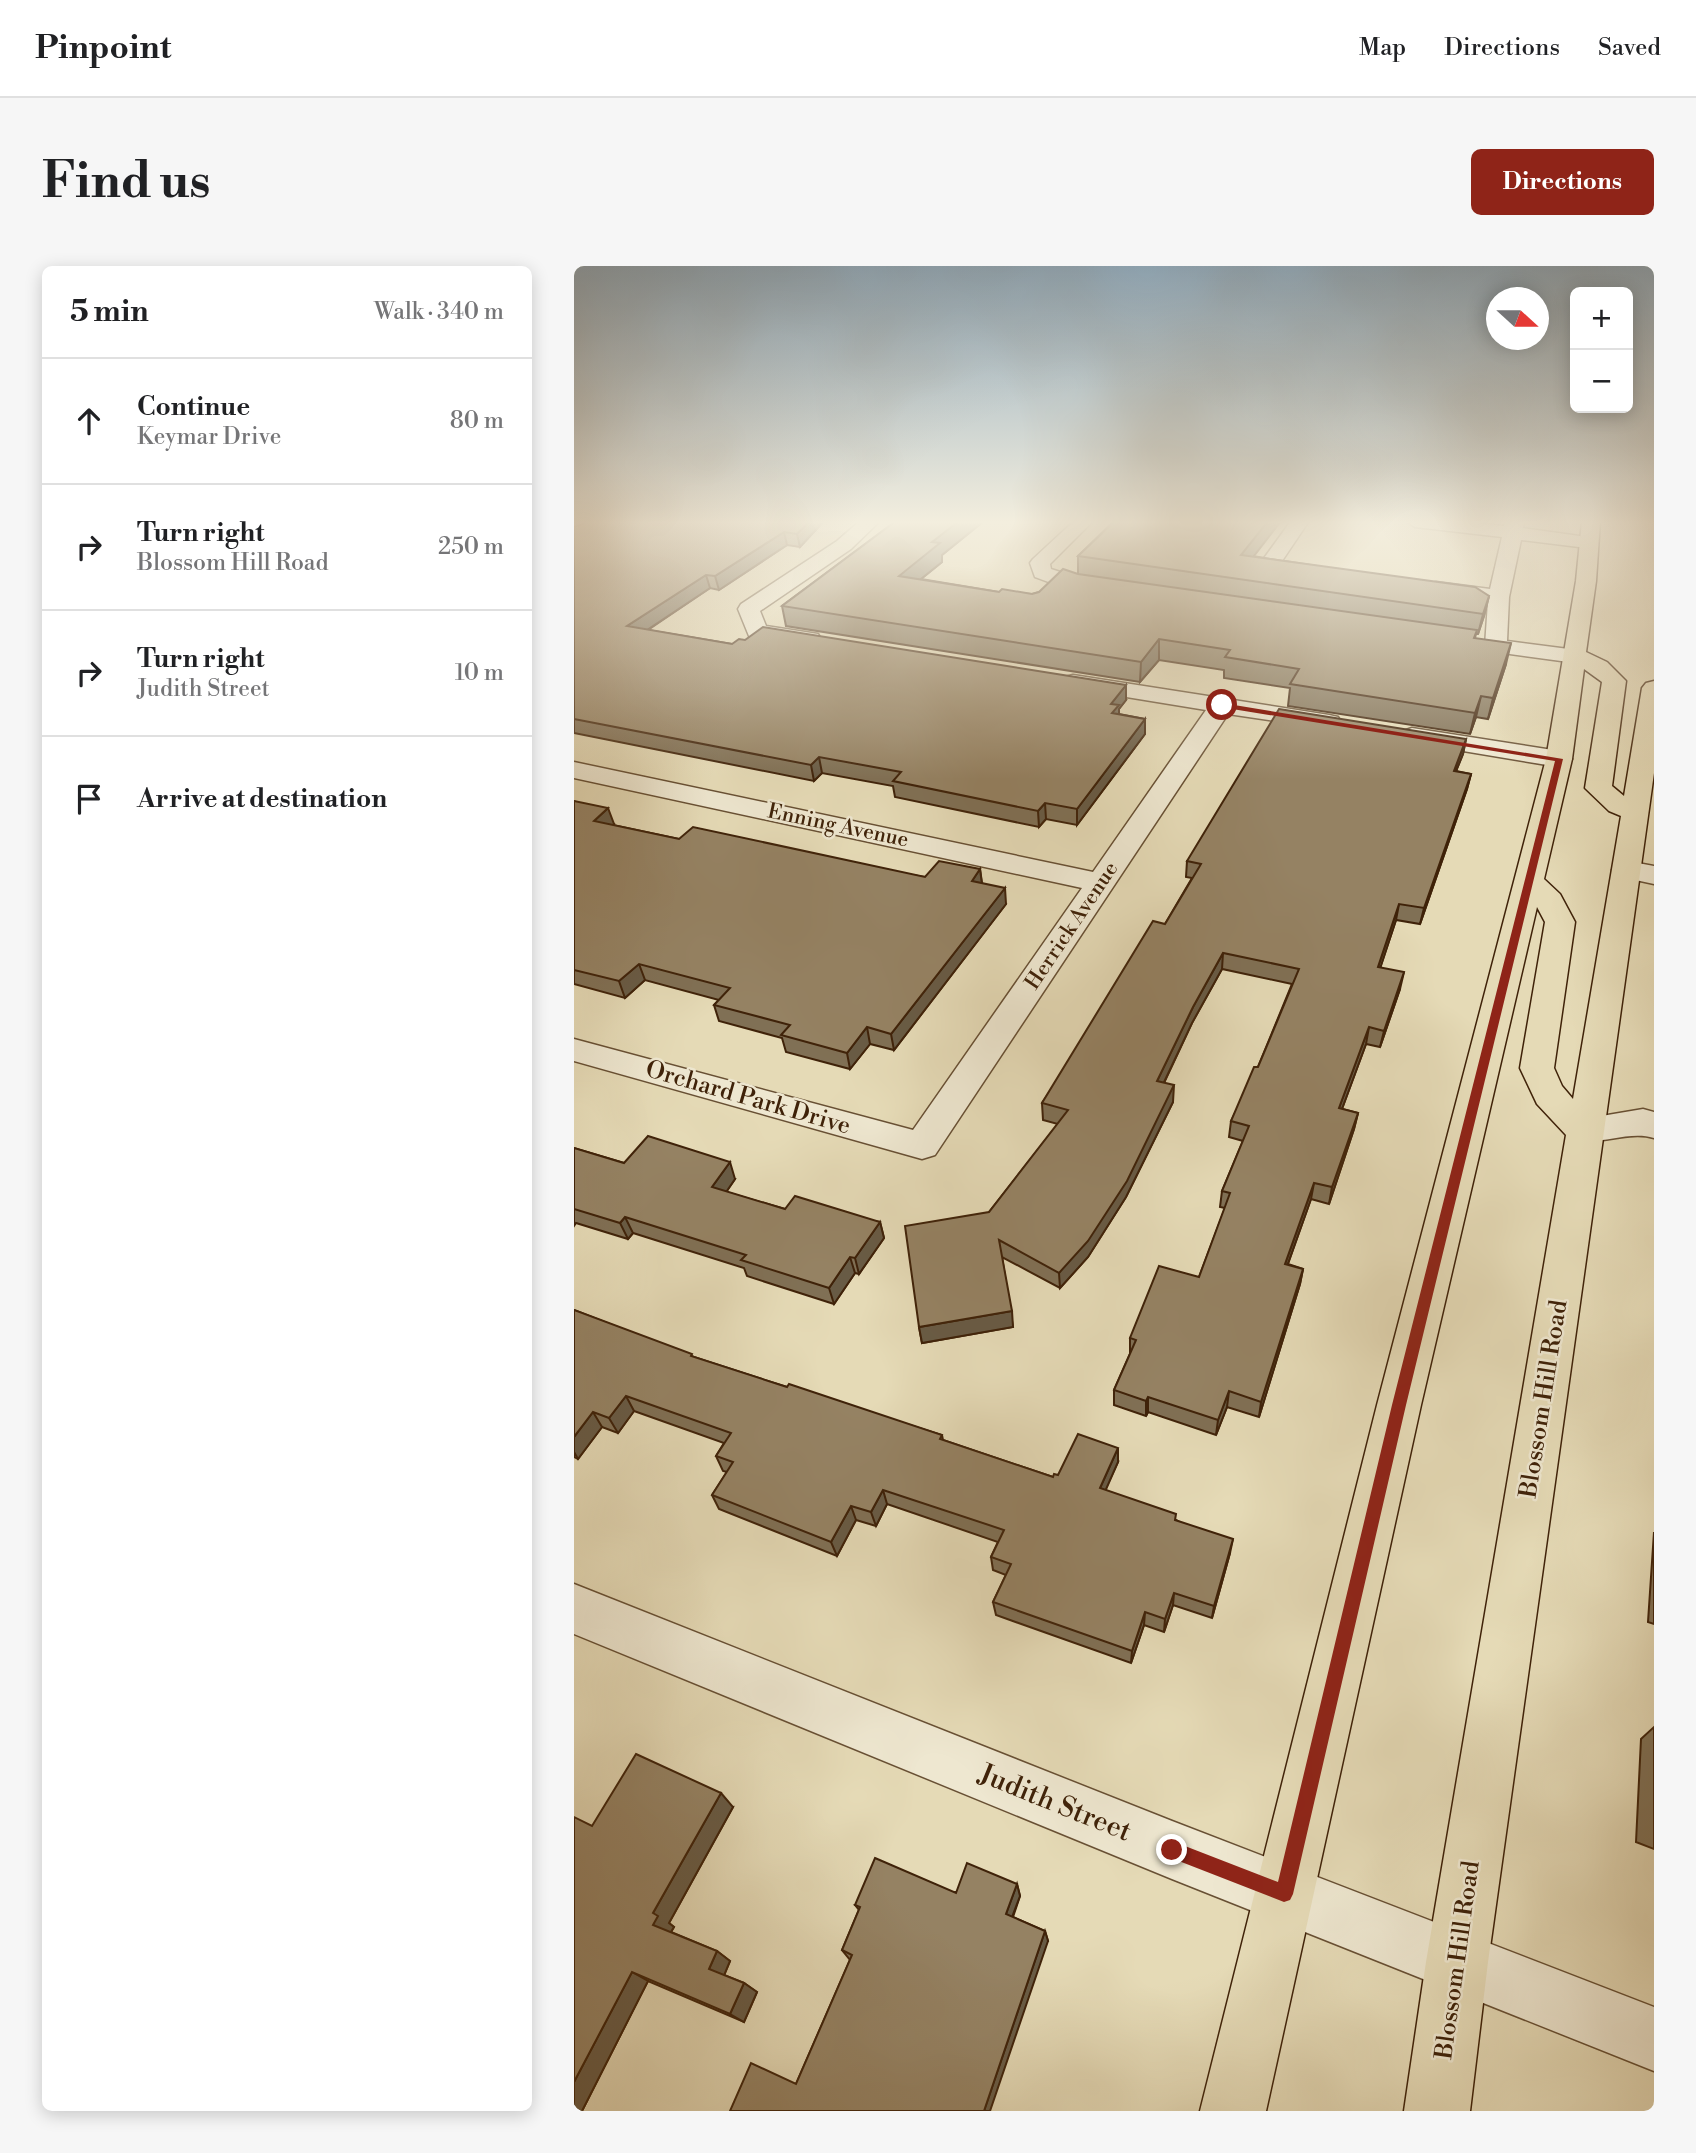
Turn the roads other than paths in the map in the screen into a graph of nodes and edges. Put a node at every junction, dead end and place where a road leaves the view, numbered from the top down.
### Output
1 (753, 607) edge
2 (1496, 607) edge
3 (1583, 607) edge
4 (839, 644) edge
5 (1576, 656) junction
6 (1058, 679) edge
7 (1654, 692) edge
8 (1222, 705) junction
9 (1346, 725) edge
10 (1387, 732) edge
11 (1559, 759) junction
12 (574, 770) edge
13 (1636, 812) junction
14 (1640, 872) edge
15 (1529, 881) junction
16 (1101, 883) junction
17 (574, 1050) edge
18 (1654, 1125) edge
19 (1585, 1130) junction
20 (922, 1146) joint
21 (574, 1609) edge
22 (1284, 1894) junction
23 (1457, 1962) junction
24 (1654, 2039) edge
25 (1233, 2111) edge
26 (1437, 2111) edge

1 - 4 street
2 - 5 street
3 - 5 main road
5 - 11 main road
5 - 13 main road
6 - 8 street
7 - 13 main road, Blossom Hill Road
8 - 9 street
8 - 16 street, Herrick Avenue
10 - 11 street
11 - 15 main road
12 - 16 street, Enning Avenue
13 - 14 main road, Blossom Hill Road
14 - 19 main road, Blossom Hill Road
15 - 19 main road
15 - 22 main road
16 - 20 street, Herrick Avenue
17 - 20 street, Orchard Park Drive
18 - 19 street
19 - 23 main road, Blossom Hill Road
21 - 22 street, Judith Street
22 - 23 street, Judith Street
22 - 25 main road
23 - 24 street, Judith Street
23 - 26 main road, Blossom Hill Road

